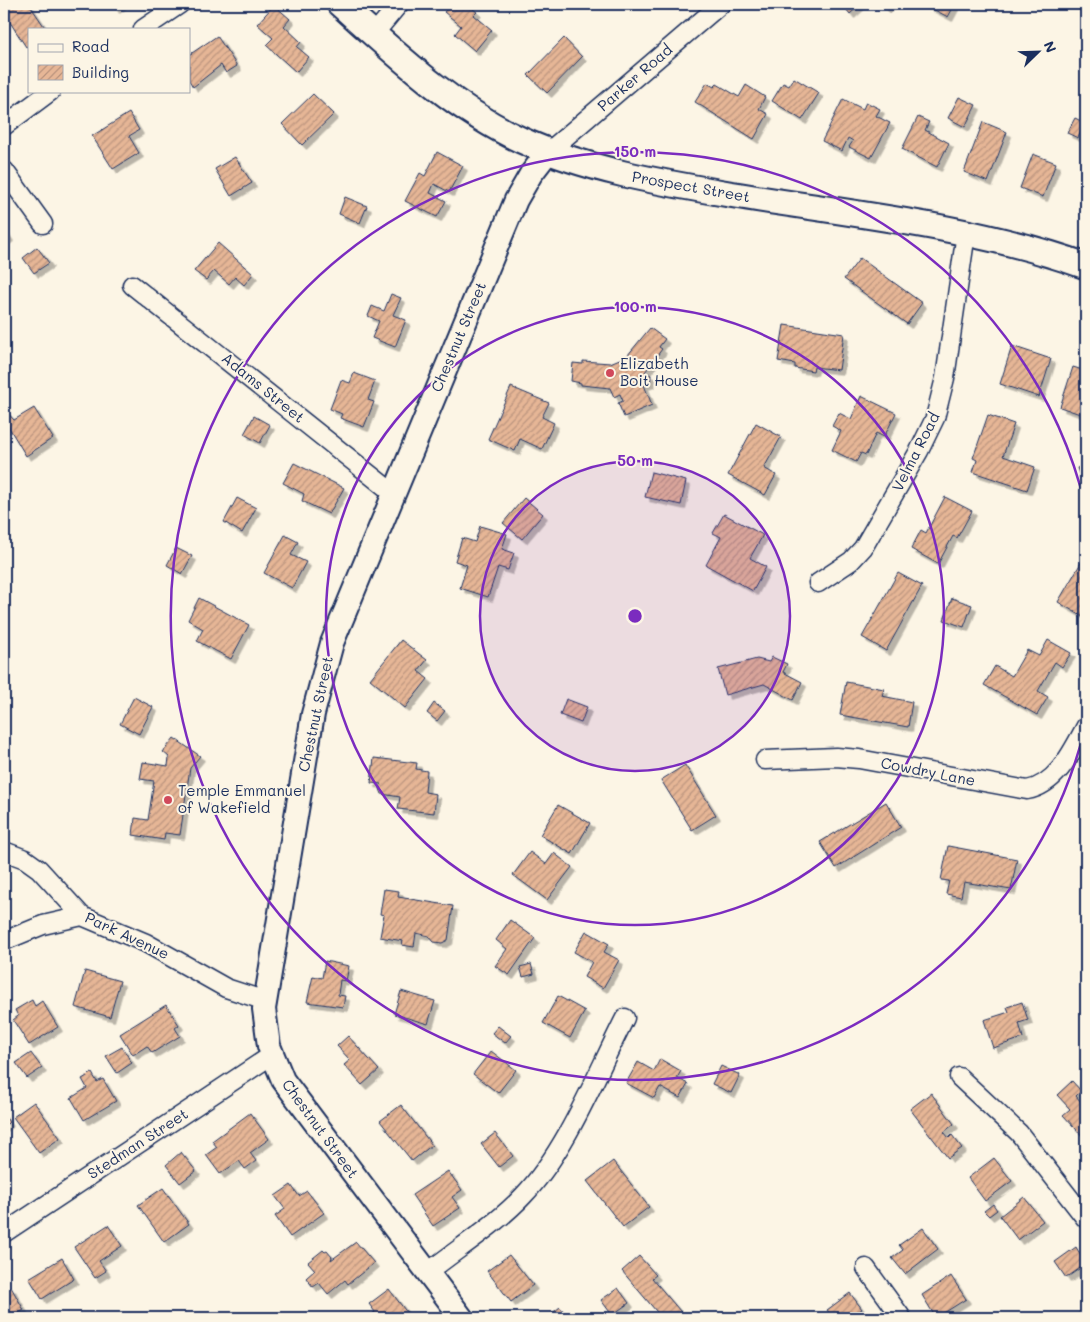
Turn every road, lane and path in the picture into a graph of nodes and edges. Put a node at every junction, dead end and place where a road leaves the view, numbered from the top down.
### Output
1 (180, 4) edge
2 (340, 4) edge
3 (399, 4) edge
4 (721, 4) edge
5 (145, 28) edge
6 (374, 34) junction
7 (50, 92) edge
8 (4, 126) edge
9 (548, 152) junction
10 (4, 170) edge
11 (44, 224) dead end
12 (966, 233) junction
13 (1086, 266) edge
14 (132, 285) dead end
15 (393, 493) junction
16 (818, 583) dead end
17 (1086, 726) edge
18 (1080, 751) edge
19 (765, 760) dead end
20 (4, 851) edge
21 (82, 916) junction
22 (4, 941) edge
23 (266, 1002) junction
24 (625, 1018) dead end
25 (272, 1055) junction
26 (959, 1077) dead end
27 (1086, 1219) edge
28 (4, 1233) edge
29 (866, 1268) dead end
30 (427, 1273) junction
31 (462, 1318) edge
32 (902, 1318) edge

1 - 5 street
2 - 6 main road, Prospect Street
3 - 6 street
4 - 9 street, Parker Road
6 - 9 main road, Prospect Street
7 - 8 street
9 - 12 main road, Prospect Street
9 - 15 street, Chestnut Street
10 - 11 street
12 - 13 main road, Prospect Street
12 - 16 street, Velma Road
14 - 15 street, Adams Street
15 - 23 street, Chestnut Street
17 - 18 street, Cowdry Lane
18 - 19 street, Cowdry Lane
20 - 21 street, Park Avenue
21 - 22 street
21 - 23 street, Park Avenue
23 - 25 street, Chestnut Street
24 - 30 street
25 - 28 street, Stedman Street
25 - 30 street, Chestnut Street
26 - 27 street
29 - 32 street
30 - 31 street, Chestnut Street

